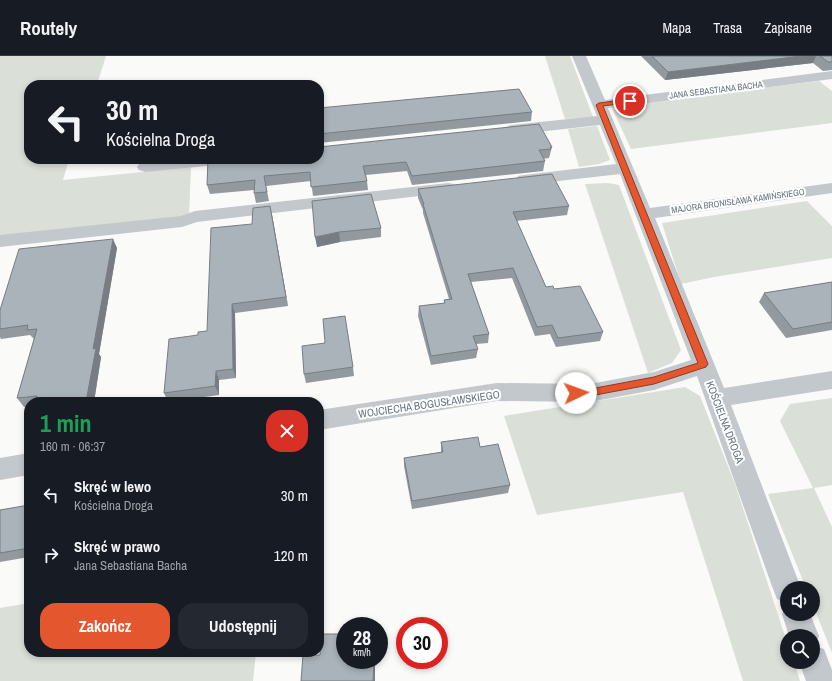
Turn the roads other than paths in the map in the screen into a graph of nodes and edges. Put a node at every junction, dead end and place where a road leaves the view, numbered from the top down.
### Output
1 (579, 56) edge
2 (832, 75) edge
3 (603, 112) junction
4 (498, 131) edge
5 (176, 164) edge
6 (145, 167) dead end
7 (626, 168) junction
8 (508, 181) edge
9 (461, 187) edge
10 (832, 188) edge
11 (644, 214) junction
12 (0, 241) edge
13 (703, 364) junction
14 (832, 380) edge
15 (717, 398) junction
16 (324, 419) edge
17 (24, 465) edge
18 (0, 469) edge
19 (784, 581) edge
20 (816, 669) edge
21 (821, 681) edge

1 - 3 street, KOŚCIELNA DROGA
2 - 3 street, JANA SEBASTIANA BACHA
3 - 4 street, JANA SEBASTIANA BACHA
3 - 7 street, KOŚCIELNA DROGA
5 - 6 street
7 - 8 street
7 - 11 street, KOŚCIELNA DROGA
9 - 12 street
10 - 11 street, MAJORA BRONISŁAWA KAMIŃSKIEGO
11 - 13 street, KOŚCIELNA DROGA
13 - 15 street, KOŚCIELNA DROGA
13 - 16 street, WOJCIECHA BOGUSŁAWSKIEGO
14 - 15 street
15 - 19 street, KOŚCIELNA DROGA
17 - 18 street
20 - 21 street

